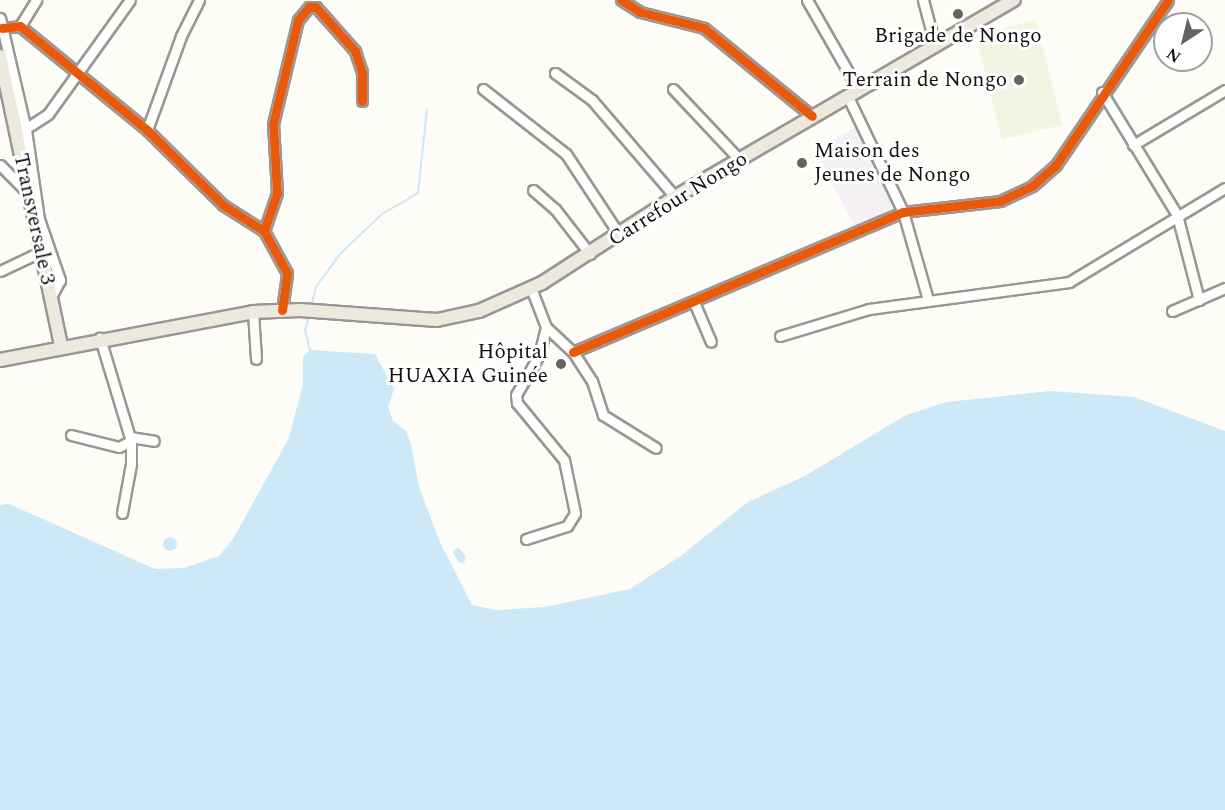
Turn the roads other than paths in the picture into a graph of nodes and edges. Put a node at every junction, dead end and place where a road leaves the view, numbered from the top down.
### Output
1 (36, 0) edge
2 (130, 0) edge
3 (199, 0) edge
4 (621, 0) edge
5 (651, 0) edge
6 (807, 0) edge
7 (923, 0) edge
8 (1014, 0) edge
9 (1168, 0) edge
10 (648, 11) junction
11 (1, 23) edge
12 (20, 26) junction
13 (935, 45) junction
14 (0, 56) edge
15 (80, 73) junction
16 (555, 73) dead end
17 (483, 89) dead end
18 (674, 89) dead end
19 (1225, 90) edge
20 (853, 92) junction
21 (1102, 92) junction
22 (362, 101) dead end
23 (812, 116) junction
24 (147, 130) junction
25 (21, 131) junction
26 (1133, 145) junction
27 (740, 160) junction
28 (0, 165) edge
29 (1225, 188) edge
30 (533, 190) dead end
31 (28, 193) junction
32 (675, 197) junction
33 (903, 212) junction
34 (1177, 215) junction
35 (264, 231) junction
36 (620, 236) junction
37 (40, 252) junction
38 (590, 254) junction
39 (0, 271) edge
40 (531, 288) junction
41 (1225, 288) edge
42 (50, 299) junction
43 (928, 300) junction
44 (1199, 300) junction
45 (694, 302) junction
46 (282, 310) junction
47 (1172, 311) dead end
48 (253, 312) junction
49 (546, 327) junction
50 (780, 336) dead end
51 (99, 338) junction
52 (711, 342) dead end
53 (61, 346) junction
54 (573, 352) junction
55 (256, 359) dead end
56 (0, 360) edge
57 (71, 435) dead end
58 (130, 439) junction
59 (154, 441) dead end
60 (656, 448) dead end
61 (122, 513) dead end
62 (526, 539) dead end

1 - 12 street
2 - 15 street
3 - 24 street
4 - 10 street
5 - 10 street
6 - 20 street
7 - 13 street
8 - 13 main road, Carrefour Nongo
9 - 21 street
10 - 23 street
11 - 12 street
11 - 25 street
12 - 15 street
13 - 20 main road, Carrefour Nongo
14 - 25 main road, Transversale 3
15 - 24 street
15 - 25 street
16 - 32 street
17 - 36 street
18 - 27 street
19 - 26 street
20 - 23 main road, Carrefour Nongo
20 - 33 street
21 - 26 street
21 - 33 street
22 - 35 street
23 - 27 main road, Carrefour Nongo
24 - 35 street
25 - 31 main road, Transversale 3
25 - 42 street
26 - 34 street
27 - 32 main road, Carrefour Nongo
28 - 31 street
29 - 34 street
30 - 38 street
31 - 37 main road, Transversale 3
32 - 36 main road, Carrefour Nongo
33 - 43 street
33 - 45 street
34 - 43 street
34 - 44 street
35 - 46 street
36 - 38 main road, Carrefour Nongo
37 - 39 street
37 - 42 main road, Transversale 3
38 - 40 main road, Carrefour Nongo
40 - 46 main road, Carrefour Nongo
40 - 49 street
41 - 44 street
42 - 53 main road, Transversale 3
43 - 50 street
44 - 47 street
45 - 52 street
45 - 54 street
46 - 48 main road, Carrefour Nongo
48 - 51 main road, Carrefour Nongo
48 - 55 street
49 - 54 street
49 - 62 street
51 - 53 main road, Carrefour Nongo
51 - 58 street
53 - 56 main road, Carrefour Nongo
54 - 60 street
57 - 58 street
58 - 59 street
58 - 61 street

